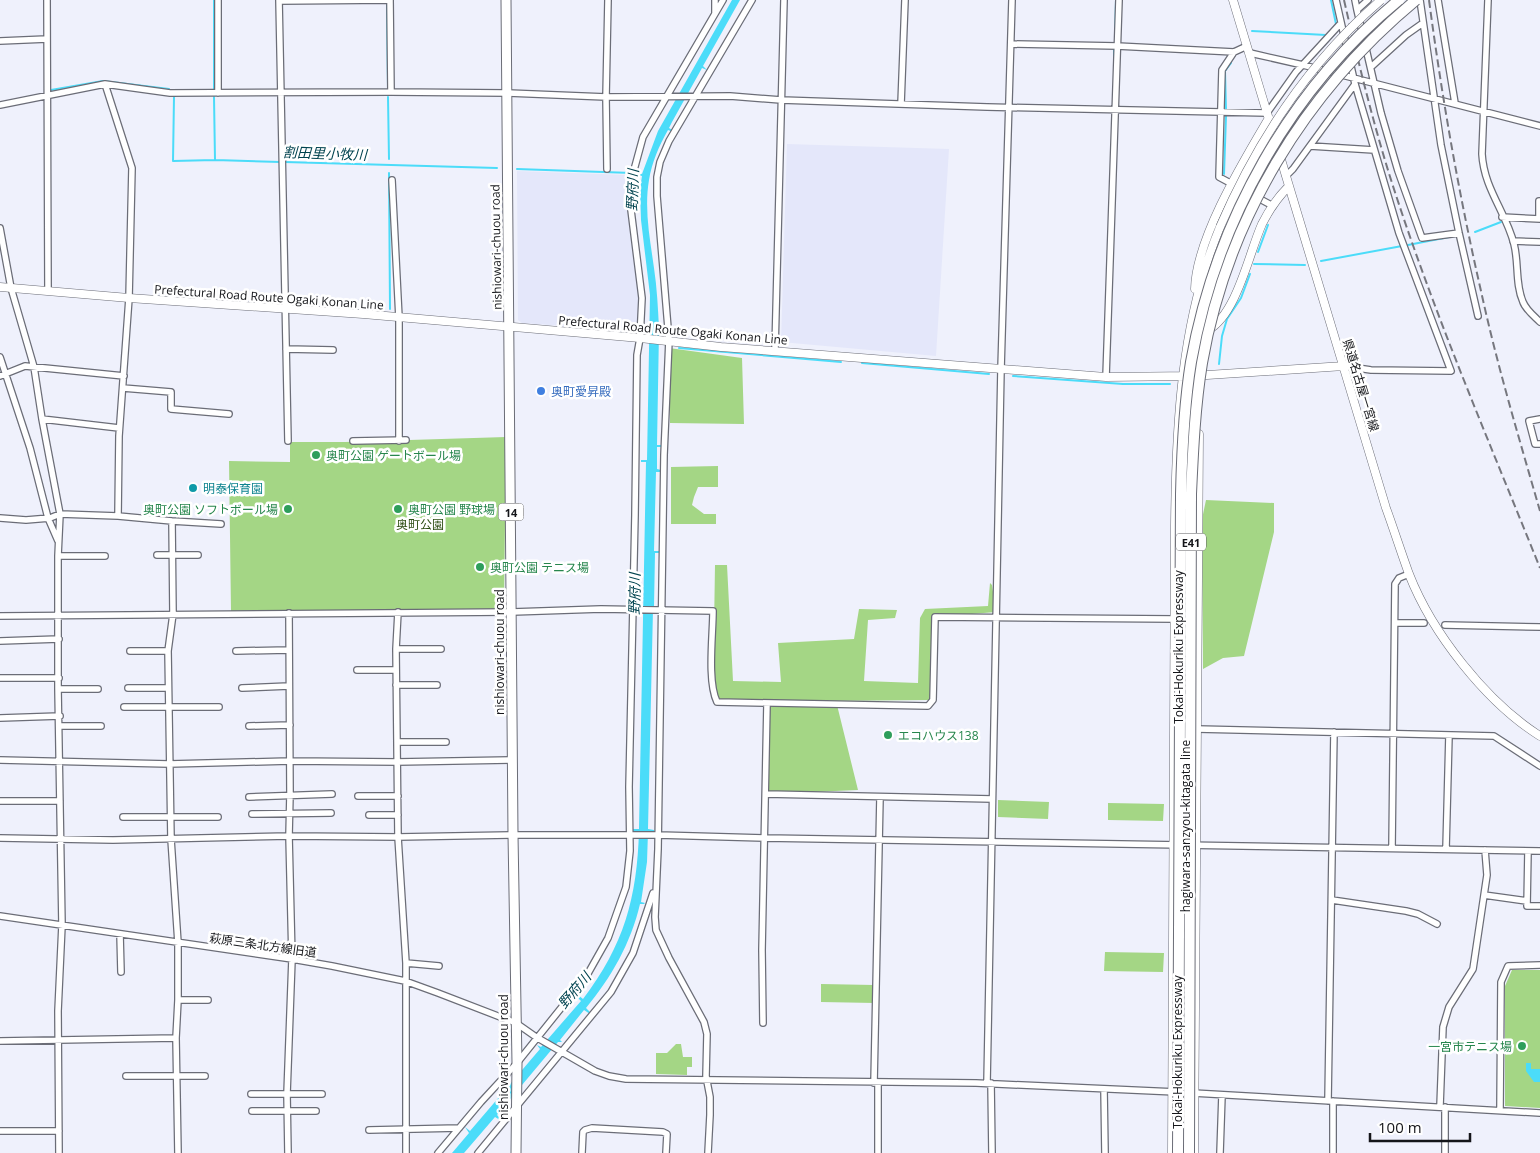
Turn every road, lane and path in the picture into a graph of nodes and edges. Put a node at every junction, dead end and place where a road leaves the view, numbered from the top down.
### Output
1 (47, 0) edge
2 (218, 0) edge
3 (279, 0) edge
4 (390, 0) edge
5 (506, 0) edge
6 (608, 0) edge
7 (715, 0) edge
8 (723, 0) edge
9 (752, 0) edge
10 (784, 0) edge
11 (905, 0) edge
12 (1012, 0) edge
13 (1119, 0) edge
14 (1233, 0) edge
15 (1355, 0) edge
16 (1368, 0) edge
17 (1382, 0) edge
18 (1398, 0) edge
19 (1418, 0) edge
20 (1438, 0) edge
21 (1488, 0) edge
22 (1334, 1) edge
23 (1357, 10) junction
24 (715, 14) junction
25 (1342, 23) junction
26 (1423, 23) junction
27 (47, 39) junction
28 (0, 41) edge
29 (1011, 44) junction
30 (1117, 46) junction
31 (1248, 49) junction
32 (1234, 52) junction
33 (1303, 65) junction
34 (1371, 67) junction
35 (1355, 82) junction
36 (105, 84) junction
37 (1374, 84) junction
38 (391, 92) junction
39 (218, 93) junction
40 (506, 93) junction
41 (282, 94) junction
42 (47, 95) junction
43 (666, 96) junction
44 (697, 96) junction
45 (606, 97) junction
46 (1434, 98) junction
47 (781, 100) junction
48 (1455, 103) junction
49 (901, 104) junction
50 (0, 105) edge
51 (1009, 108) junction
52 (1116, 109) junction
53 (1222, 113) junction
54 (1484, 113) junction
55 (1268, 116) junction
56 (1540, 126) edge
57 (1310, 146) junction
58 (1374, 150) junction
59 (606, 168) dead end
60 (1286, 176) junction
61 (392, 180) dead end
62 (1232, 184) junction
63 (1289, 186) junction
64 (1539, 202) edge
65 (1273, 206) junction
66 (1502, 217) junction
67 (1539, 219) edge
68 (0, 228) edge
69 (1458, 233) junction
70 (1513, 241) junction
71 (1540, 242) edge
72 (0, 287) edge
73 (11, 288) junction
74 (48, 291) junction
75 (129, 298) junction
76 (1195, 304) junction
77 (285, 308) junction
78 (1478, 316) dead end
79 (400, 318) junction
80 (1540, 322) edge
81 (510, 327) junction
82 (1189, 337) junction
83 (640, 338) junction
84 (669, 340) junction
85 (286, 349) junction
86 (333, 350) dead end
87 (775, 350) junction
88 (0, 357) edge
89 (1344, 366) junction
90 (34, 368) junction
91 (1000, 369) junction
92 (3, 374) edge
93 (124, 376) junction
94 (1188, 376) junction
95 (1106, 377) junction
96 (123, 388) junction
97 (229, 414) dead end
98 (42, 419) junction
99 (1540, 419) edge
100 (120, 428) junction
101 (406, 440) dead end
102 (288, 441) dead end
103 (353, 441) dead end
104 (399, 441) junction
105 (1540, 444) edge
106 (60, 514) junction
107 (118, 516) junction
108 (0, 518) edge
109 (48, 518) junction
110 (172, 522) junction
111 (221, 524) dead end
112 (59, 542) junction
113 (157, 555) dead end
114 (173, 555) junction
115 (198, 555) dead end
116 (58, 556) junction
117 (105, 556) dead end
118 (1409, 574) junction
119 (633, 609) junction
120 (662, 609) junction
121 (398, 612) junction
122 (512, 612) junction
123 (288, 613) junction
124 (173, 614) junction
125 (60, 615) junction
126 (0, 616) edge
127 (996, 618) junction
128 (1174, 619) junction
129 (1395, 623) junction
130 (1424, 623) dead end
131 (1445, 625) dead end
132 (1540, 627) edge
133 (59, 639) junction
134 (0, 641) edge
135 (396, 649) junction
136 (441, 649) dead end
137 (289, 650) junction
138 (130, 651) dead end
139 (168, 651) junction
140 (236, 651) dead end
141 (357, 670) dead end
142 (396, 670) junction
143 (0, 678) edge
144 (59, 678) junction
145 (396, 685) junction
146 (437, 685) dead end
147 (289, 686) junction
148 (58, 688) junction
149 (128, 688) dead end
150 (168, 688) junction
151 (242, 688) dead end
152 (98, 689) dead end
153 (767, 704) junction
154 (124, 707) dead end
155 (168, 707) junction
156 (219, 707) dead end
157 (60, 716) junction
158 (0, 718) edge
159 (290, 725) junction
160 (59, 726) junction
161 (101, 726) dead end
162 (249, 726) dead end
163 (1196, 729) junction
164 (1334, 732) junction
165 (1393, 734) junction
166 (1450, 735) junction
167 (1540, 736) edge
168 (397, 742) junction
169 (446, 742) dead end
170 (0, 760) edge
171 (513, 760) junction
172 (290, 761) junction
173 (60, 762) junction
174 (397, 762) junction
175 (169, 764) junction
176 (1540, 766) edge
177 (290, 794) junction
178 (332, 794) dead end
179 (766, 794) junction
180 (249, 796) dead end
181 (358, 796) dead end
182 (398, 796) junction
183 (880, 797) junction
184 (992, 799) junction
185 (0, 801) edge
186 (60, 801) junction
187 (290, 813) junction
188 (331, 813) dead end
189 (252, 814) dead end
190 (369, 815) dead end
191 (398, 815) junction
192 (123, 817) dead end
193 (170, 817) junction
194 (218, 817) dead end
195 (513, 835) junction
196 (630, 835) junction
197 (658, 835) junction
198 (289, 836) junction
199 (398, 837) junction
200 (0, 838) edge
201 (60, 838) junction
202 (765, 838) junction
203 (170, 840) junction
204 (878, 840) junction
205 (991, 842) junction
206 (1174, 845) junction
207 (1196, 846) junction
208 (1333, 848) junction
209 (1392, 848) junction
210 (1446, 849) junction
211 (1485, 850) junction
212 (1528, 850) junction
213 (1540, 851) edge
214 (656, 882) junction
215 (1484, 896) junction
216 (1332, 900) junction
217 (1527, 902) junction
218 (1540, 906) edge
219 (0, 916) edge
220 (1436, 924) dead end
221 (62, 925) junction
222 (120, 934) junction
223 (178, 942) junction
224 (292, 959) junction
225 (406, 963) junction
226 (1540, 965) edge
227 (439, 966) dead end
228 (121, 972) dead end
229 (405, 981) junction
230 (178, 1000) junction
231 (208, 1000) dead end
232 (516, 1023) junction
233 (763, 1023) dead end
234 (176, 1038) junction
235 (537, 1038) junction
236 (59, 1040) junction
237 (0, 1041) edge
238 (562, 1052) junction
239 (517, 1063) junction
240 (126, 1076) dead end
241 (205, 1076) dead end
242 (177, 1077) junction
243 (707, 1080) junction
244 (876, 1083) junction
245 (989, 1083) junction
246 (1104, 1089) junction
247 (1173, 1092) junction
248 (1195, 1093) junction
249 (251, 1094) dead end
250 (287, 1094) junction
251 (322, 1094) dead end
252 (1222, 1095) junction
253 (1330, 1101) junction
254 (517, 1106) junction
255 (1442, 1106) junction
256 (1500, 1110) junction
257 (252, 1111) dead end
258 (287, 1111) junction
259 (316, 1111) dead end
260 (1540, 1113) edge
261 (459, 1128) junction
262 (406, 1129) junction
263 (369, 1130) dead end
264 (0, 1131) edge
265 (59, 1131) junction
266 (60, 1153) edge
267 (178, 1153) edge
268 (288, 1153) edge
269 (406, 1153) edge
270 (438, 1153) edge
271 (478, 1153) edge
272 (516, 1153) edge
273 (582, 1153) edge
274 (666, 1153) edge
275 (708, 1153) edge
276 (878, 1153) edge
277 (992, 1153) edge
278 (1106, 1153) edge
279 (1172, 1153) edge
280 (1178, 1153) edge
281 (1189, 1153) edge
282 (1194, 1153) edge
283 (1220, 1153) edge
284 (1333, 1153) edge
285 (1445, 1153) edge

1 - 27 street
2 - 39 street
3 - 4 street
3 - 41 street
4 - 38 street
5 - 40 main road, nishiowari-chuou road / 14
6 - 45 street
7 - 24 street
8 - 24 street
9 - 44 street
10 - 47 street
11 - 49 street
12 - 29 street
13 - 30 street
14 - 31 main road, 県道名古屋一宮線
15 - 23 street
16 - 23 street
17 - 76 main road, hagiwara-sanzyou-kitagata line, bridge
18 - 280 highway, Tokai-Hokuriku Expressway / E41, bridge
19 - 26 street
19 - 281 highway, Tokai-Hokuriku Expressway / E41, bridge
20 - 48 street
21 - 54 street
22 - 25 street
23 - 34 street
24 - 43 street
25 - 33 street
25 - 35 street
26 - 34 street
26 - 46 street
27 - 28 street
27 - 42 street
29 - 30 street
29 - 51 street
30 - 32 street
30 - 52 street
31 - 32 street
31 - 33 street
31 - 55 main road, 県道名古屋一宮線
32 - 53 street
33 - 35 street
33 - 55 street
34 - 37 street
35 - 37 street
35 - 57 street
35 - 58 street
36 - 39 street
36 - 42 street
36 - 75 street
37 - 46 street
37 - 69 street
38 - 40 street
38 - 41 street
39 - 41 street
40 - 45 street
40 - 81 main road, nishiowari-chuou road / 14
41 - 77 street
42 - 50 street
42 - 74 street
43 - 44 street
43 - 45 street
43 - 83 street
44 - 47 street
44 - 84 street
45 - 59 street
46 - 48 street
46 - 69 street
47 - 49 street
47 - 87 street
48 - 54 street
49 - 51 street
51 - 52 street
51 - 91 street
52 - 53 street
52 - 95 street
53 - 55 street
53 - 62 street
54 - 56 street
54 - 66 street
55 - 60 main road, 県道名古屋一宮線
55 - 62 main road
57 - 58 street
57 - 60 street
58 - 89 street
60 - 63 main road, 県道名古屋一宮線
61 - 79 street
62 - 65 street
62 - 76 main road
63 - 65 main road
63 - 89 main road, 県道名古屋一宮線
64 - 67 street
65 - 82 main road
66 - 67 street
66 - 70 street
68 - 73 street
69 - 78 street
70 - 71 street
70 - 80 street
72 - 73 main road, Prefectural Road Route Ogaki Konan Line
73 - 74 main road, Prefectural Road Route Ogaki Konan Line
73 - 90 street
74 - 75 main road, Prefectural Road Route Ogaki Konan Line
75 - 77 main road, Prefectural Road Route Ogaki Konan Line
75 - 93 street
76 - 82 main road, hagiwara-sanzyou-kitagata line
77 - 79 main road, Prefectural Road Route Ogaki Konan Line
77 - 85 street
79 - 81 main road, Prefectural Road Route Ogaki Konan Line
79 - 104 street
81 - 83 main road, Prefectural Road Route Ogaki Konan Line
81 - 122 main road, nishiowari-chuou road / 14
82 - 94 main road, hagiwara-sanzyou-kitagata line
83 - 84 main road, Prefectural Road Route Ogaki Konan Line
83 - 119 street
84 - 87 main road, Prefectural Road Route Ogaki Konan Line
84 - 120 street
85 - 86 street
85 - 102 street
87 - 91 main road, Prefectural Road Route Ogaki Konan Line
88 - 92 street
89 - 94 main road, Prefectural Road Route Ogaki Konan Line
89 - 118 main road, 県道名古屋一宮線
90 - 92 street
90 - 93 street
90 - 98 street
91 - 95 main road, Prefectural Road Route Ogaki Konan Line
91 - 127 street
92 - 109 street
93 - 96 street
94 - 95 main road, Prefectural Road Route Ogaki Konan Line
94 - 128 main road, hagiwara-sanzyou-kitagata line
94 - 163 main road, hagiwara-sanzyou-kitagata line
96 - 97 street
96 - 100 street
98 - 100 street
98 - 106 street
99 - 105 street
100 - 107 street
101 - 104 street
103 - 104 street
106 - 107 street
106 - 109 street
106 - 112 street
107 - 110 street
108 - 109 street
109 - 112 street
110 - 111 street
110 - 114 street
112 - 116 street
113 - 114 street
114 - 115 street
114 - 124 street
116 - 117 street
116 - 125 street
118 - 129 street
118 - 167 main road, 県道名古屋一宮線
119 - 120 street
119 - 122 street
119 - 196 street
120 - 153 street
120 - 197 street
121 - 122 street
121 - 123 street
121 - 135 street
122 - 171 main road, nishiowari-chuou road / 14
123 - 124 street
123 - 137 street
124 - 125 street
124 - 139 street
125 - 126 street
125 - 133 street
127 - 128 street
127 - 153 street
127 - 184 street
128 - 206 main road, hagiwara-sanzyou-kitagata line
129 - 130 street
129 - 165 street
131 - 132 street
133 - 134 street
133 - 144 street
135 - 136 street
135 - 142 street
137 - 140 street
137 - 147 street
138 - 139 street
139 - 150 street
141 - 142 street
142 - 145 street
143 - 144 street
144 - 148 street
145 - 146 street
145 - 168 street
147 - 151 street
147 - 159 street
148 - 152 street
148 - 157 street
149 - 150 street
150 - 155 street
153 - 179 street
154 - 155 street
155 - 156 street
155 - 175 street
157 - 158 street
157 - 160 street
159 - 162 street
159 - 172 street
160 - 161 street
160 - 173 street
163 - 164 street
163 - 207 main road, hagiwara-sanzyou-kitagata line
164 - 165 street
164 - 208 street
165 - 166 street
165 - 209 street
166 - 176 street
166 - 210 street
168 - 169 street
168 - 174 street
170 - 173 street
171 - 174 street
171 - 195 main road, nishiowari-chuou road / 14
172 - 174 street
172 - 175 street
172 - 177 street
173 - 175 street
173 - 186 street
174 - 182 street
175 - 193 street
177 - 178 street
177 - 180 street
177 - 187 street
179 - 183 street
179 - 202 street
181 - 182 street
182 - 191 street
183 - 184 street
183 - 204 street
184 - 205 street
185 - 186 street
186 - 201 street
187 - 188 street
187 - 189 street
187 - 198 street
190 - 191 street
191 - 199 street
192 - 193 street
193 - 194 street
193 - 203 street
195 - 196 street
195 - 199 street
195 - 232 main road, nishiowari-chuou road / 14
196 - 197 street
196 - 235 street
197 - 202 street
197 - 214 street
198 - 199 street
198 - 203 street
198 - 224 street
199 - 225 street
200 - 201 street
201 - 203 street
201 - 221 street
202 - 204 street
202 - 233 street
203 - 223 street
204 - 205 street
204 - 244 street
205 - 206 street
205 - 245 street
206 - 207 street
206 - 247 main road, hagiwara-sanzyou-kitagata line
207 - 208 street
207 - 248 main road, hagiwara-sanzyou-kitagata line
208 - 209 street
208 - 216 street
209 - 210 street
210 - 211 street
211 - 212 street
211 - 215 street
212 - 213 street
212 - 217 street
214 - 238 street
214 - 243 street
215 - 217 street
215 - 255 street
216 - 220 street
216 - 253 street
217 - 218 street
219 - 221 street, 萩原三条北方線旧道
221 - 222 street, 萩原三条北方線旧道
221 - 236 street
222 - 223 street, 萩原三条北方線旧道
222 - 228 street
223 - 224 street, 萩原三条北方線旧道
223 - 230 street
224 - 229 street, 萩原三条北方線旧道
224 - 250 street
225 - 227 street
225 - 229 street
226 - 256 street
229 - 232 street, 萩原三条北方線旧道
229 - 262 street
230 - 231 street
230 - 234 street
232 - 235 street, 萩原三条北方線旧道
232 - 239 main road, nishiowari-chuou road / 14
234 - 236 street
234 - 242 street
235 - 238 street, 萩原三条北方線旧道
235 - 239 street
236 - 237 street
236 - 265 street
238 - 243 street, 萩原三条北方線旧道
238 - 254 street
239 - 254 main road, nishiowari-chuou road / 14
239 - 261 street
240 - 242 street
241 - 242 street
242 - 267 street
243 - 244 street, 萩原三条北方線旧道
243 - 275 street
244 - 245 street, 萩原三条北方線旧道
244 - 276 street
245 - 246 street, 萩原三条北方線旧道
245 - 277 street
246 - 247 street, 萩原三条北方線旧道
246 - 278 street
247 - 248 street, 萩原三条北方線旧道
247 - 279 main road, hagiwara-sanzyou-kitagata line
248 - 252 street, 萩原三条北方線旧道
248 - 282 main road, hagiwara-sanzyou-kitagata line
249 - 250 street
250 - 251 street
250 - 258 street
252 - 253 street, 萩原三条北方線旧道
252 - 283 street
253 - 255 street, 萩原三条北方線旧道
253 - 284 street
254 - 271 street
254 - 272 main road, nishiowari-chuou road / 14
255 - 256 street, 萩原三条北方線旧道
255 - 285 street
256 - 260 street, 萩原三条北方線旧道
257 - 258 street
258 - 259 street
258 - 268 street
261 - 262 street
261 - 270 street
262 - 263 street
262 - 269 street
264 - 265 street
265 - 266 street
273 - 274 street

